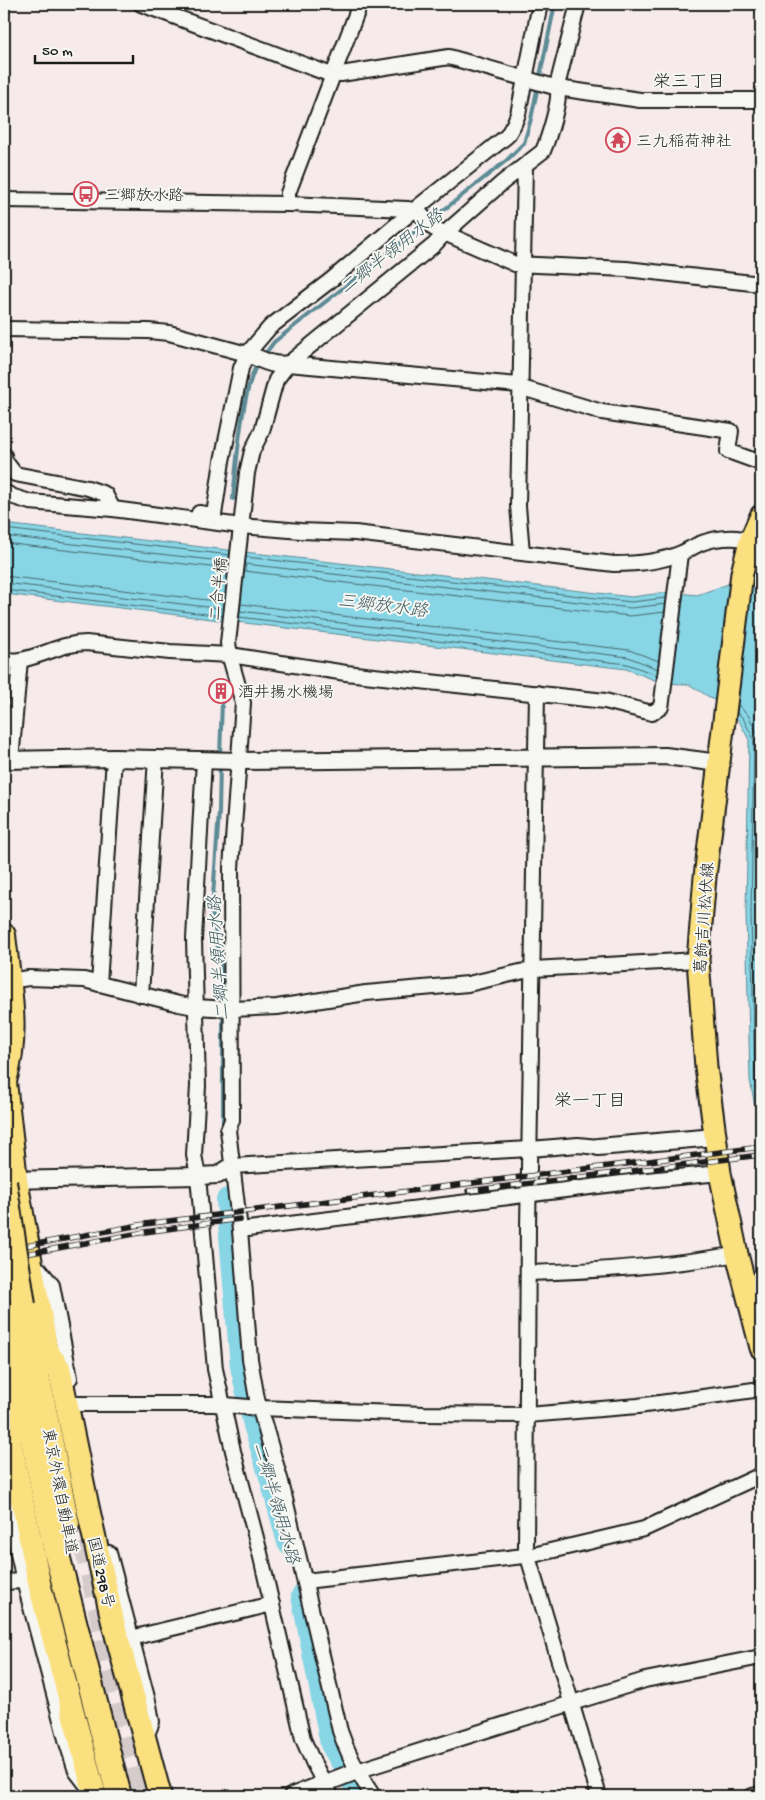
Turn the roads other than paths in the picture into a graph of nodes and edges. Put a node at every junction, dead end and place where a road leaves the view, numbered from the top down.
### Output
1 (141, 4) edge
2 (360, 4) edge
3 (540, 4) edge
4 (578, 4) edge
5 (334, 74) junction
6 (526, 80) junction
7 (558, 88) junction
8 (761, 100) edge
9 (525, 166) junction
10 (4, 200) edge
11 (288, 204) junction
12 (417, 211) junction
13 (439, 231) junction
14 (523, 265) junction
15 (761, 284) edge
16 (4, 329) edge
17 (247, 354) junction
18 (288, 364) junction
19 (519, 386) junction
20 (4, 455) edge
21 (761, 463) edge
22 (4, 492) edge
23 (114, 509) junction
24 (141, 513) junction
25 (761, 516) edge
26 (240, 532) junction
27 (750, 541) junction
28 (522, 552) junction
29 (680, 554) junction
30 (229, 649) junction
31 (4, 660) edge
32 (20, 660) junction
33 (537, 693) junction
34 (536, 757) junction
35 (114, 758) junction
36 (156, 758) junction
37 (8, 760) edge
38 (206, 760) junction
39 (237, 761) junction
40 (719, 764) junction
41 (4, 935) edge
42 (698, 960) junction
43 (533, 969) junction
44 (8, 981) junction
45 (99, 984) junction
46 (141, 995) junction
47 (195, 1007) junction
48 (231, 1009) junction
49 (4, 1077) edge
50 (715, 1137) junction
51 (598, 1146) joint
52 (530, 1150) junction
53 (232, 1166) junction
54 (720, 1173) junction
55 (198, 1176) junction
56 (8, 1181) edge
57 (529, 1195) junction
58 (240, 1230) junction
59 (737, 1254) junction
60 (30, 1266) junction
61 (528, 1273) junction
62 (4, 1299) edge
63 (761, 1348) edge
64 (46, 1350) junction
65 (4, 1356) edge
66 (761, 1390) edge
67 (4, 1396) edge
68 (76, 1404) junction
69 (228, 1406) junction
70 (259, 1408) junction
71 (527, 1415) junction
72 (761, 1475) edge
73 (4, 1489) edge
74 (76, 1507) tunnel mouth
75 (38, 1515) dead end
76 (527, 1557) junction
77 (24, 1581) junction
78 (305, 1581) junction
79 (4, 1582) edge
80 (272, 1604) junction
81 (131, 1638) junction
82 (761, 1657) edge
83 (572, 1704) junction
84 (144, 1739) junction
85 (357, 1771) junction
86 (328, 1790) edge
87 (761, 1794) edge
88 (95, 1796) edge
89 (119, 1796) edge
90 (133, 1796) edge
91 (160, 1796) edge
92 (292, 1796) edge
93 (373, 1796) edge
94 (599, 1796) edge
95 (752, 1796) edge

1 - 5 street
2 - 5 street
3 - 6 street
4 - 7 street, 二合半橋
5 - 6 street
5 - 11 street
6 - 7 street
6 - 12 street
7 - 8 street
7 - 9 street, 二合半橋
9 - 13 street, 二合半橋
9 - 14 street
10 - 11 street
11 - 12 street
12 - 13 street
12 - 17 street
13 - 14 street
13 - 18 street, 二合半橋
14 - 15 street
14 - 19 street
16 - 17 street
17 - 18 street
17 - 24 street
18 - 19 street
18 - 26 street, 二合半橋
19 - 21 street
19 - 28 street
20 - 23 street
22 - 23 street
23 - 24 street
24 - 26 street
25 - 27 main road, 葛飾吉川松伏線
26 - 28 street
26 - 30 street, 二合半橋
27 - 29 street
27 - 40 main road, 葛飾吉川松伏線
28 - 29 street
29 - 33 street
30 - 32 street
30 - 33 street
30 - 39 street
31 - 32 street
32 - 37 street
33 - 34 street
34 - 39 street
34 - 40 street
34 - 43 street
35 - 36 street
35 - 37 street
35 - 45 street
36 - 38 street
36 - 46 street
38 - 39 street
38 - 47 street
39 - 48 street
40 - 42 main road, 葛飾吉川松伏線
41 - 44 highway, 国道298号
42 - 43 street
42 - 50 main road, 葛飾吉川松伏線
43 - 48 street
43 - 52 street
44 - 45 street
44 - 49 highway, 国道298号
45 - 46 street
46 - 47 street
47 - 48 street
47 - 55 street
48 - 53 street
49 - 56 highway, 国道298号
50 - 51 street
50 - 54 main road, 葛飾吉川松伏線
51 - 52 street
52 - 53 street
52 - 57 street
53 - 55 street
53 - 58 street
54 - 57 street
54 - 59 main road, 葛飾吉川松伏線
55 - 56 street
55 - 69 street
56 - 60 highway, 国道298号
56 - 90 highway, 東京外環自動車道, bridge
57 - 58 street
57 - 61 street
58 - 70 street
59 - 61 street
59 - 63 main road, 葛飾吉川松伏線
60 - 64 highway, 国道298号
60 - 68 street
61 - 71 street
62 - 89 highway, 東京外環自動車道
64 - 74 highway, 国道298号
64 - 84 highway, 国道298号
65 - 75 highway
66 - 71 street
67 - 88 highway
68 - 69 street
68 - 81 street
69 - 70 street
69 - 80 street
70 - 71 street
70 - 78 street
71 - 76 street
72 - 76 street
73 - 77 street
76 - 78 street
76 - 83 street
77 - 79 street
77 - 88 street
78 - 85 street
80 - 81 street
80 - 86 street
81 - 84 street
82 - 83 street
83 - 85 street
83 - 94 street
84 - 91 highway, 国道298号
85 - 86 street
85 - 93 street
86 - 92 street
87 - 95 street

